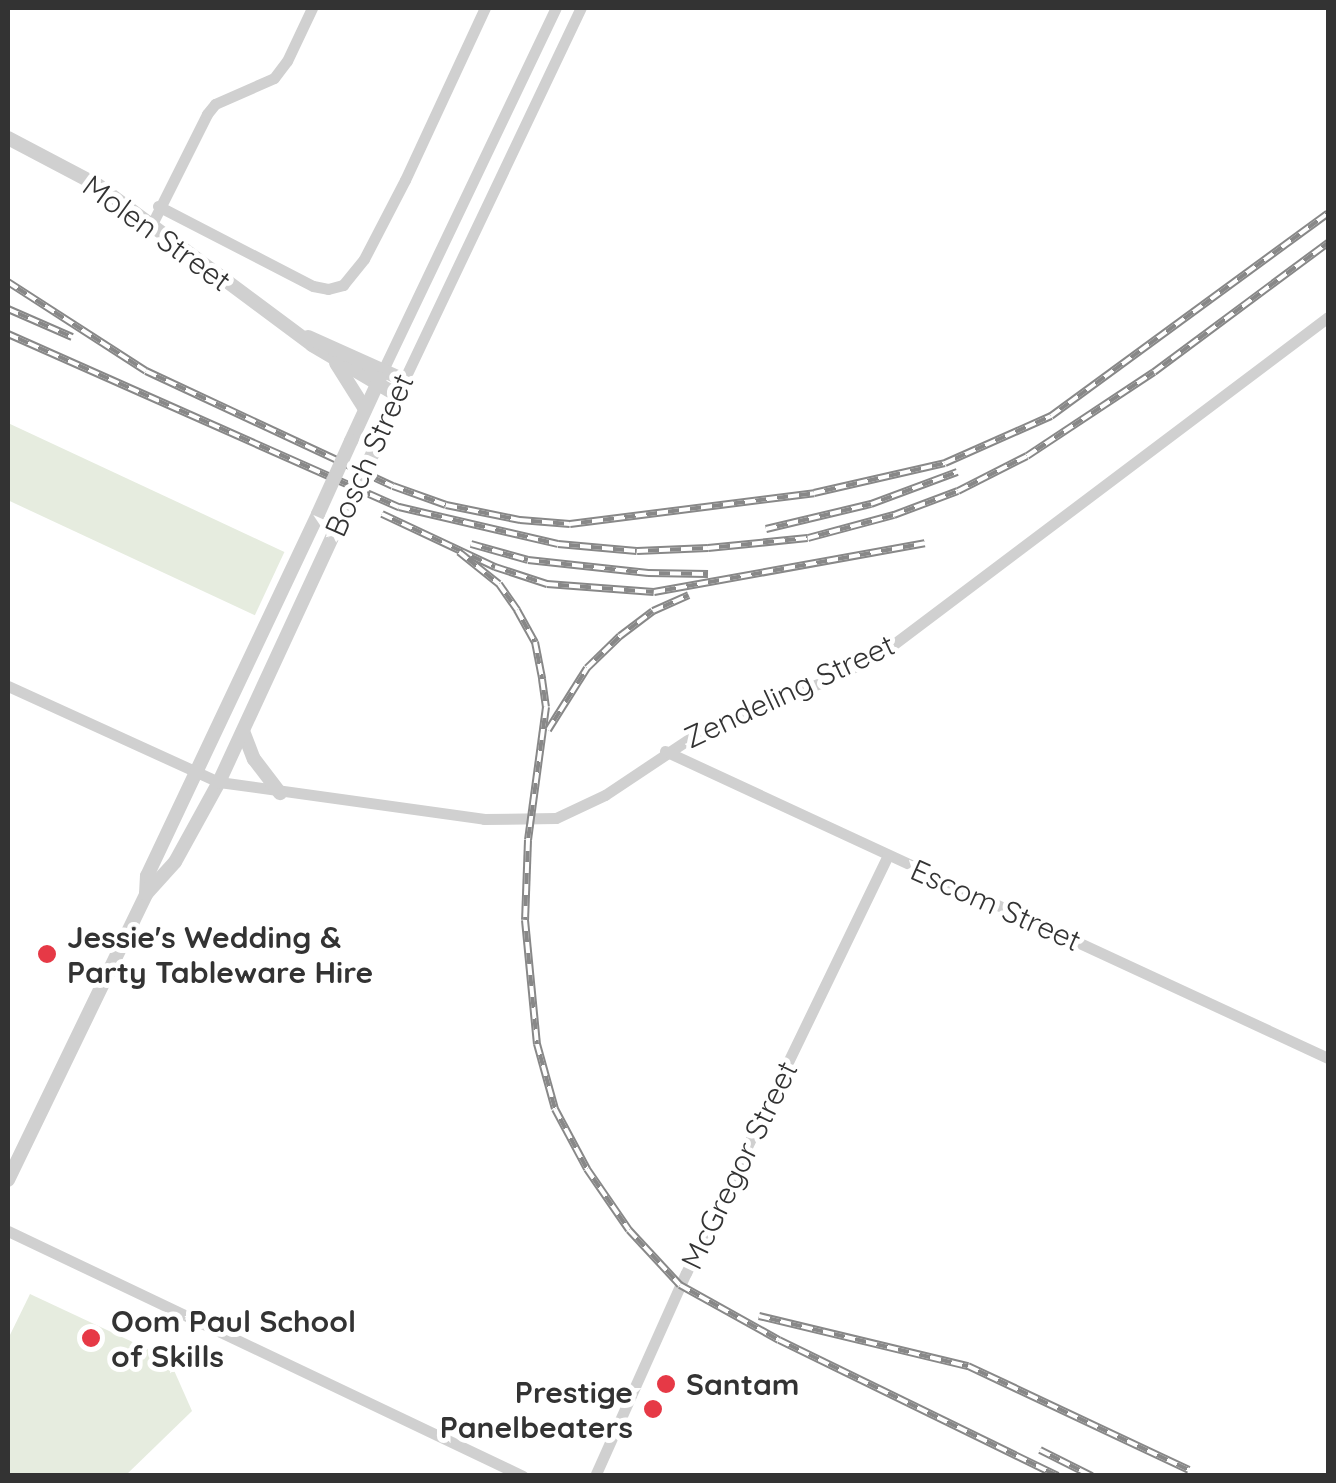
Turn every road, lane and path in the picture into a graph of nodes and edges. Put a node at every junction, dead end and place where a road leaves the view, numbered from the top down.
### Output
1 (312, 8) edge
2 (485, 8) edge
3 (556, 8) edge
4 (581, 8) edge
5 (8, 138) edge
6 (158, 206) junction
7 (151, 226) junction
8 (1328, 317) edge
9 (302, 336) junction
10 (333, 359) junction
11 (380, 377) junction
12 (404, 380) junction
13 (397, 395) junction
14 (365, 410) junction
15 (8, 686) edge
16 (243, 731) junction
17 (665, 751) junction
18 (196, 774) junction
19 (219, 782) junction
20 (280, 792) junction
21 (888, 856) junction
22 (146, 894) junction
23 (1328, 1058) edge
24 (8, 1180) edge
25 (8, 1230) edge
26 (522, 1476) edge
27 (594, 1476) edge

1 - 6 street
2 - 6 street
3 - 11 street, Bosch Street
4 - 12 street, Bosch Street
5 - 7 street, Molen Street
6 - 7 street
7 - 9 street, Molen Street
8 - 17 street, Zendeling Street
9 - 10 street, Molen Street
9 - 11 street
10 - 11 street
10 - 14 street
11 - 12 street
11 - 13 street
11 - 14 street, Bosch Street
12 - 13 street, Bosch Street
13 - 16 street, Bosch Street, bridge
14 - 18 street, Bosch Street, bridge
15 - 18 street, Zendeling Street
16 - 19 street, Bosch Street
16 - 20 street
17 - 20 street, Zendeling Street
17 - 21 street, Escom Street
18 - 19 street, Zendeling Street
18 - 22 street, Bosch Street
19 - 20 street, Zendeling Street
19 - 22 street, Bosch Street
21 - 23 street, Escom Street
21 - 27 street, McGregor Street
22 - 24 street, Bosch Street
25 - 26 street

